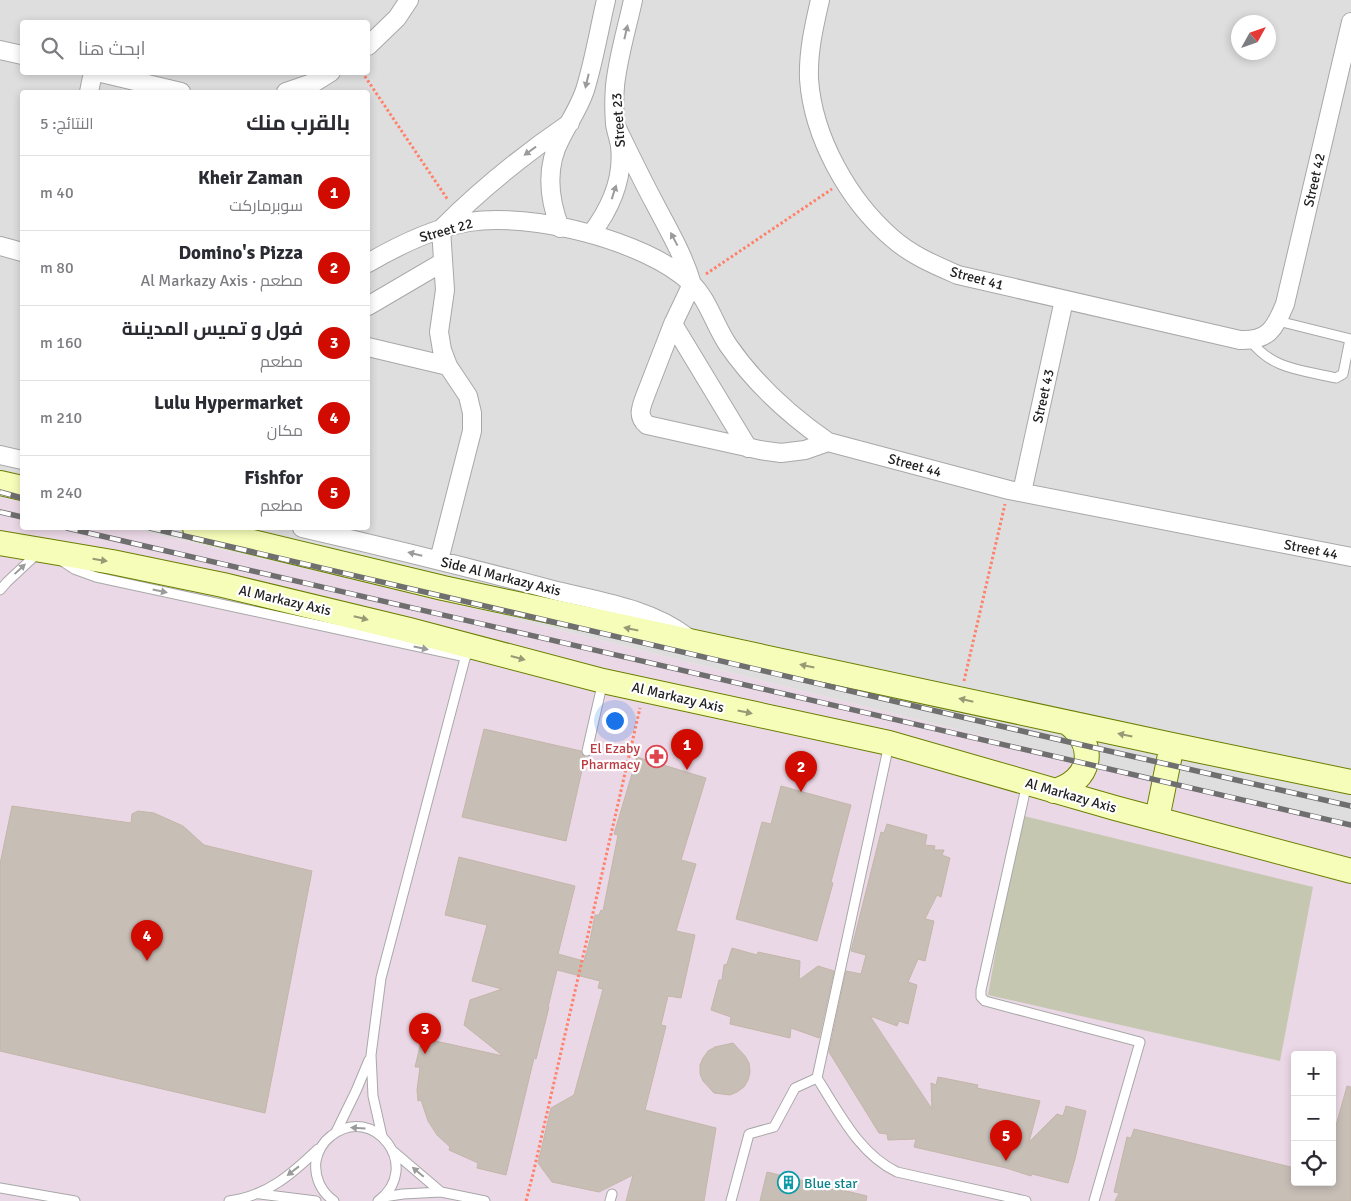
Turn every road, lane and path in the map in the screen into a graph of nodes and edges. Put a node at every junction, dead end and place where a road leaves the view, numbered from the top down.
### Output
1 (409, 0) edge
2 (606, 0) edge
3 (634, 0) edge
4 (820, 0) edge
5 (1351, 22) edge
6 (370, 44) edge
7 (0, 50) edge
8 (20, 55) edge
9 (1346, 67) edge
10 (94, 75) edge
11 (108, 75) edge
12 (326, 75) edge
13 (364, 75) edge
14 (90, 90) edge
15 (172, 90) edge
16 (292, 90) edge
17 (570, 123) junction
18 (615, 124) junction
19 (845, 181) junction
20 (457, 214) junction
21 (560, 228) junction
22 (441, 229) junction
23 (591, 234) junction
24 (0, 246) edge
25 (20, 251) edge
26 (370, 262) edge
27 (443, 262) junction
28 (692, 284) junction
29 (1064, 300) junction
30 (370, 305) edge
31 (1278, 321) junction
32 (673, 324) junction
33 (1268, 335) joint
34 (1250, 340) junction
35 (370, 347) edge
36 (448, 366) junction
37 (828, 442) junction
38 (748, 448) junction
39 (0, 455) edge
40 (20, 460) edge
41 (0, 483) edge
42 (20, 488) edge
43 (1015, 491) junction
44 (209, 530) edge
45 (310, 530) edge
46 (0, 544) edge
47 (46, 550) junction
48 (1351, 557) edge
49 (438, 560) junction
50 (0, 590) edge
51 (693, 642) junction
52 (467, 651) junction
53 (603, 681) junction
54 (644, 690) junction
55 (959, 698) junction
56 (1068, 723) junction
57 (889, 743) junction
58 (1172, 745) junction
59 (587, 751) dead end
60 (1351, 782) edge
61 (1027, 783) junction
62 (1054, 791) junction
63 (1157, 819) junction
64 (1351, 871) edge
65 (370, 1055) junction
66 (817, 1078) junction
67 (336, 1132) junction
68 (382, 1136) junction
69 (322, 1145) junction
70 (394, 1152) junction
71 (0, 1188) edge
72 (260, 1194) junction
73 (440, 1197) edge
74 (381, 1199) edge
75 (240, 1200) edge
76 (75, 1201) edge
77 (229, 1201) edge
78 (316, 1201) edge
79 (334, 1201) edge
80 (485, 1201) edge
81 (526, 1201) edge
82 (731, 1201) edge
83 (1026, 1201) edge
84 (1094, 1201) edge

1 - 6 street
2 -> 17 street
18 -> 3 street, Street 23
4 - 19 street, Street 41
5 - 9 street, Street 42
7 - 8 street
9 - 31 street, Street 42
10 - 14 street
11 - 15 street
12 - 16 street
13 - 20 path
17 -> 20 street
17 - 21 street
23 -> 18 street, Street 23
28 -> 18 street
19 - 28 path
19 - 29 street, Street 41
20 - 22 street
21 - 22 street, Street 22
21 - 23 street, Street 44
22 - 26 street, Street 22
22 - 27 street
23 - 28 street, Street 44
24 - 25 street
27 - 30 street
27 - 36 street
28 - 32 street
28 - 37 street, Street 44
29 - 34 street, Street 41
29 - 43 street, Street 43
31 - 33 street, Street 42
31 - 34 lane
32 - 38 street
32 - 38 street
33 - 34 street, Street 41
35 - 36 street
36 - 49 street
37 - 38 street
37 - 43 street, Street 44
39 - 40 street
41 - 42 main road
43 - 48 street, Street 44
43 - 55 path
51 -> 44 main road
49 -> 45 street, Side Al Markazy Axis
46 - 47 main road, Al Markazy Axis
50 -> 47 lane
47 -> 52 main road, Al Markazy Axis
49 - 51 street, Side Al Markazy Axis
55 -> 51 main road
52 -> 53 main road, Al Markazy Axis
52 - 65 lane
53 - 54 main road, Al Markazy Axis
53 - 59 lane
54 -> 57 main road, Al Markazy Axis
54 - 81 path
56 -> 55 main road
58 -> 56 main road
56 - 62 main road
57 - 61 main road, Al Markazy Axis
57 - 66 lane
58 - 60 main road
58 - 63 main road
61 - 62 main road, Al Markazy Axis
61 - 84 lane
62 - 63 main road, Al Markazy Axis
63 - 64 main road, Al Markazy Axis
65 - 67 lane
65 - 68 lane
66 - 82 lane
66 - 83 lane
68 -> 67 lane
67 - 69 lane
68 - 70 lane
69 -> 72 lane
69 - 79 lane
73 -> 70 lane
70 - 74 lane
71 - 76 lane
72 - 75 lane
72 - 78 lane
73 - 74 lane
73 - 80 lane
75 - 77 lane

